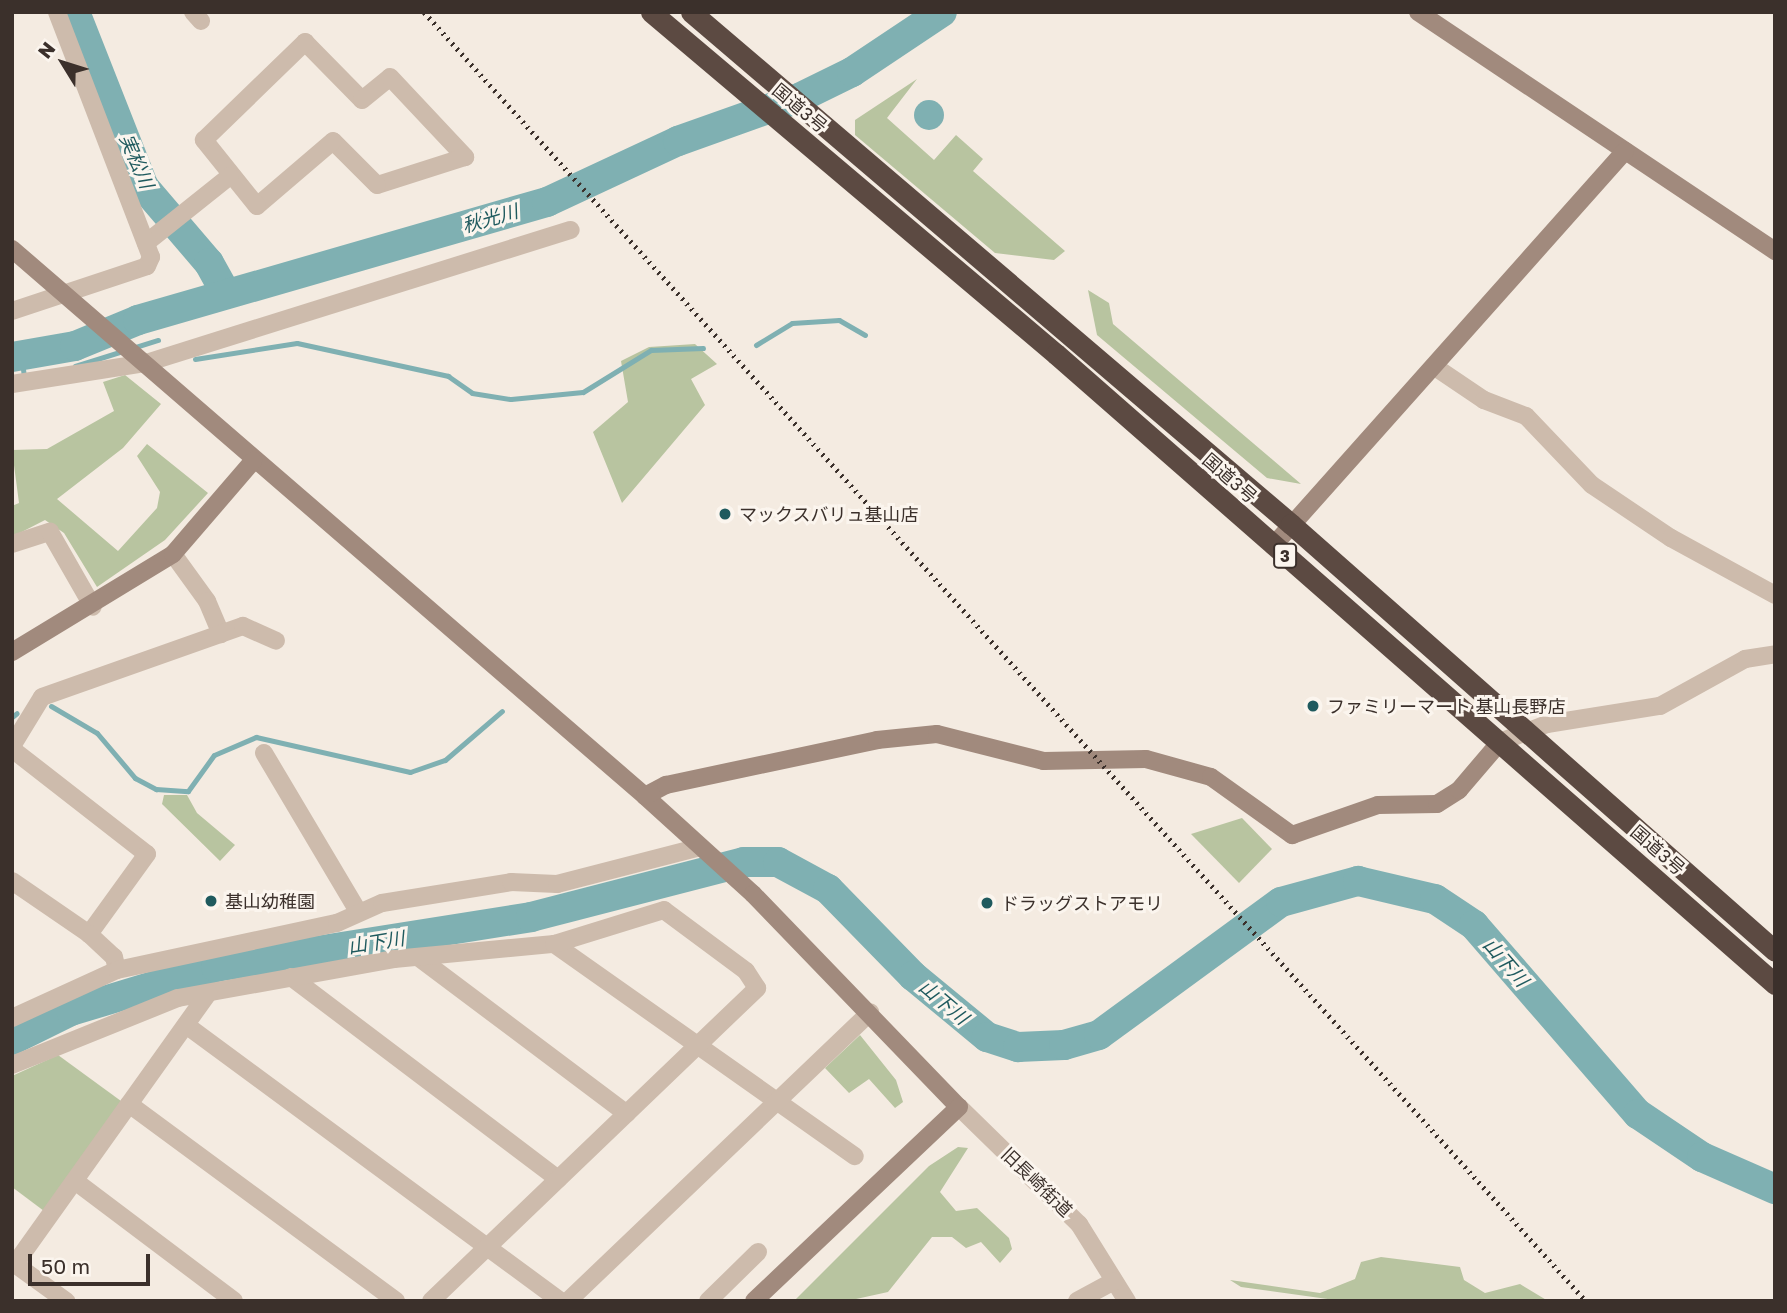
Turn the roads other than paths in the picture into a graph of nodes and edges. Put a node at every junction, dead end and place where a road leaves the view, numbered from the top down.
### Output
1 (57, 12) edge
2 (651, 12) edge
3 (691, 12) edge
4 (1418, 12) edge
5 (1625, 150) junction
6 (230, 176) junction
7 (571, 230) dead end
8 (150, 240) junction
9 (12, 249) edge
10 (1775, 251) edge
11 (74, 299) junction
12 (12, 311) edge
13 (143, 360) junction
14 (1435, 367) junction
15 (12, 384) edge
16 (253, 461) junction
17 (1291, 524) junction
18 (12, 544) edge
19 (1273, 546) junction
20 (173, 554) junction
21 (1775, 595) edge
22 (93, 607) junction
23 (221, 634) junction
24 (276, 641) dead end
25 (12, 652) edge
26 (1775, 654) edge
27 (1531, 735) junction
28 (1500, 741) junction
29 (12, 748) edge
30 (264, 752) dead end
31 (645, 796) junction
32 (704, 850) junction
33 (12, 881) edge
34 (358, 911) junction
35 (89, 934) junction
36 (554, 944) junction
37 (1775, 951) edge
38 (418, 957) junction
39 (117, 970) junction
40 (291, 977) junction
41 (1775, 984) edge
42 (208, 993) junction
43 (870, 1012) junction
44 (12, 1018) edge
45 (186, 1025) junction
46 (699, 1047) junction
47 (12, 1065) edge
48 (776, 1100) junction
49 (129, 1104) junction
50 (959, 1107) junction
51 (627, 1114) junction
52 (855, 1156) dead end
53 (558, 1179) junction
54 (75, 1181) junction
55 (487, 1248) junction
56 (758, 1252) dead end
57 (14, 1263) edge
58 (1114, 1281) junction
59 (65, 1301) edge
60 (234, 1301) edge
61 (396, 1301) edge
62 (431, 1301) edge
63 (561, 1301) edge
64 (568, 1301) edge
65 (708, 1301) edge
66 (754, 1301) edge
67 (1077, 1301) edge
68 (1127, 1301) edge

1 - 8 street
2 - 19 highway, 国道3号 / 3
3 - 17 highway, 国道3号 / 3
4 - 5 street
5 - 10 street
5 - 14 street
6 - 6 street
6 - 8 street
7 - 13 street
8 - 11 street
9 - 11 street
11 - 12 street
11 - 13 street
13 - 15 street
13 - 16 street
14 - 17 street
14 - 21 street
16 - 20 street
16 - 31 street
17 - 19 street
17 - 27 highway, 国道3号 / 3
18 - 22 street
19 - 28 highway, 国道3号 / 3
20 - 22 street
20 - 23 street
22 - 25 street
23 - 24 street
23 - 29 street
26 - 27 street
27 - 28 street
27 - 37 highway, 国道3号 / 3
28 - 31 street
28 - 41 highway, 国道3号 / 3
29 - 35 street
30 - 34 street
31 - 32 street
32 - 34 street
32 - 43 street
33 - 35 street
34 - 39 street
35 - 39 street
36 - 38 street
36 - 46 street
36 - 46 street
38 - 40 street
38 - 51 street
39 - 44 street
40 - 42 street
40 - 53 street
42 - 45 street
42 - 47 street
43 - 48 street
43 - 50 street
45 - 49 street
45 - 55 street
46 - 48 street
46 - 51 street
48 - 52 street
48 - 64 street
49 - 54 street
49 - 61 street
50 - 58 street, 旧長崎街道
50 - 66 street
51 - 53 street
53 - 55 street
54 - 57 street
54 - 60 street
55 - 62 street
55 - 63 street
56 - 65 street
57 - 59 street
58 - 67 street
58 - 68 street, 旧長崎街道

